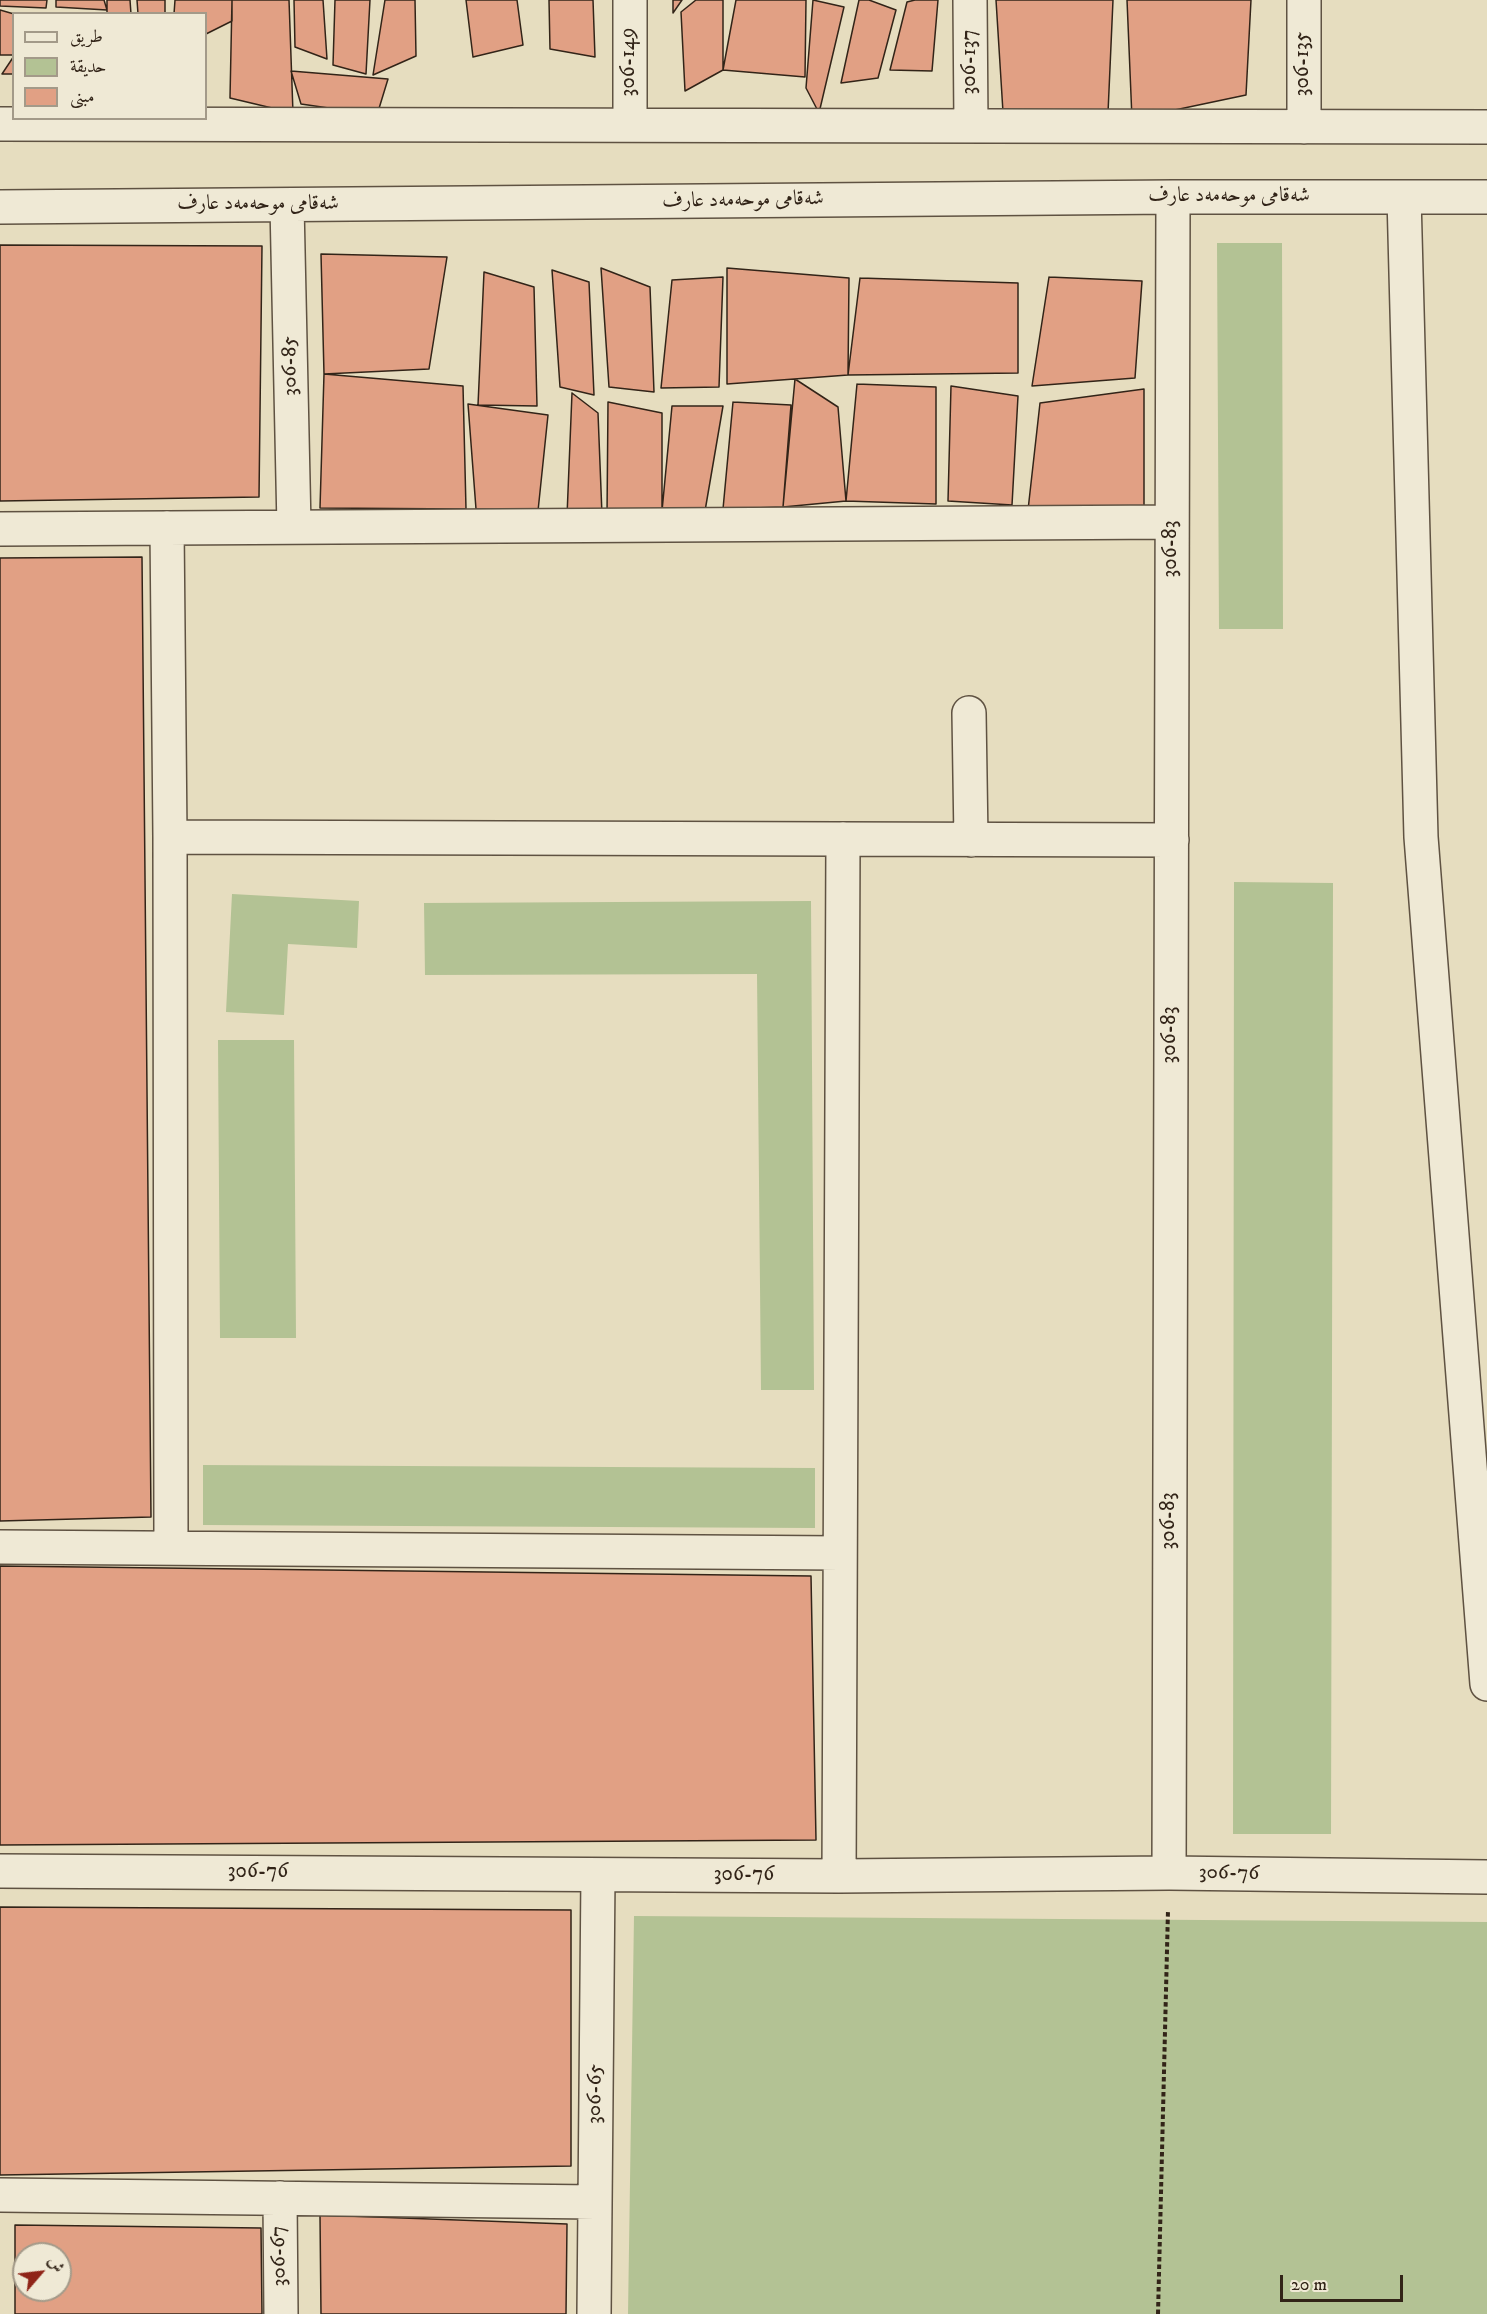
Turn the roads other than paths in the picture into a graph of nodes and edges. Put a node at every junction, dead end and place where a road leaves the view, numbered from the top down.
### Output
1 (630, 0) edge
2 (970, 0) edge
3 (1304, 0) edge
4 (0, 124) edge
5 (630, 124) junction
6 (971, 125) junction
7 (1304, 127) junction
8 (1487, 127) edge
9 (1173, 197) junction
10 (1404, 197) junction
11 (1487, 197) edge
12 (287, 205) junction
13 (0, 207) edge
14 (1172, 522) junction
15 (294, 527) junction
16 (166, 528) junction
17 (0, 529) edge
18 (969, 713) dead end
19 (170, 837) junction
20 (843, 839) junction
21 (971, 840) junction
22 (1172, 840) junction
23 (0, 1547) edge
24 (171, 1548) junction
25 (840, 1553) junction
26 (1487, 1684) edge
27 (0, 1871) edge
28 (1169, 1873) junction
29 (598, 1875) junction
30 (839, 1876) junction
31 (1487, 1877) edge
32 (0, 2195) edge
33 (280, 2198) junction
34 (595, 2202) junction
35 (281, 2314) edge
36 (594, 2314) edge

1 - 5 street, 306-149
2 - 6 street, 306-137
3 - 7 street, 306-135
4 - 5 street
5 - 6 street
6 - 7 street
7 - 8 street
9 - 10 street, شەقامی موحەمەد عارف
9 - 12 street, شەقامی موحەمەد عارف
9 - 14 street, 306-83
10 - 11 street, شەقامی موحەمەد عارف
10 - 26 street
12 - 13 street, شەقامی موحەمەد عارف
12 - 15 street, 306-85
14 - 15 street
14 - 22 street, 306-83
15 - 16 street
16 - 17 street
16 - 19 street
18 - 21 street
19 - 20 street
19 - 24 street
20 - 21 street
20 - 25 street
21 - 22 street
22 - 28 street, 306-83
23 - 24 street
24 - 25 street
25 - 30 street
27 - 29 street, 306-76
28 - 30 street, 306-76
28 - 31 street, 306-76
29 - 30 street, 306-76
29 - 34 street, 306-65
32 - 33 street
33 - 34 street
33 - 35 street, 306-67
34 - 36 street, 306-65

